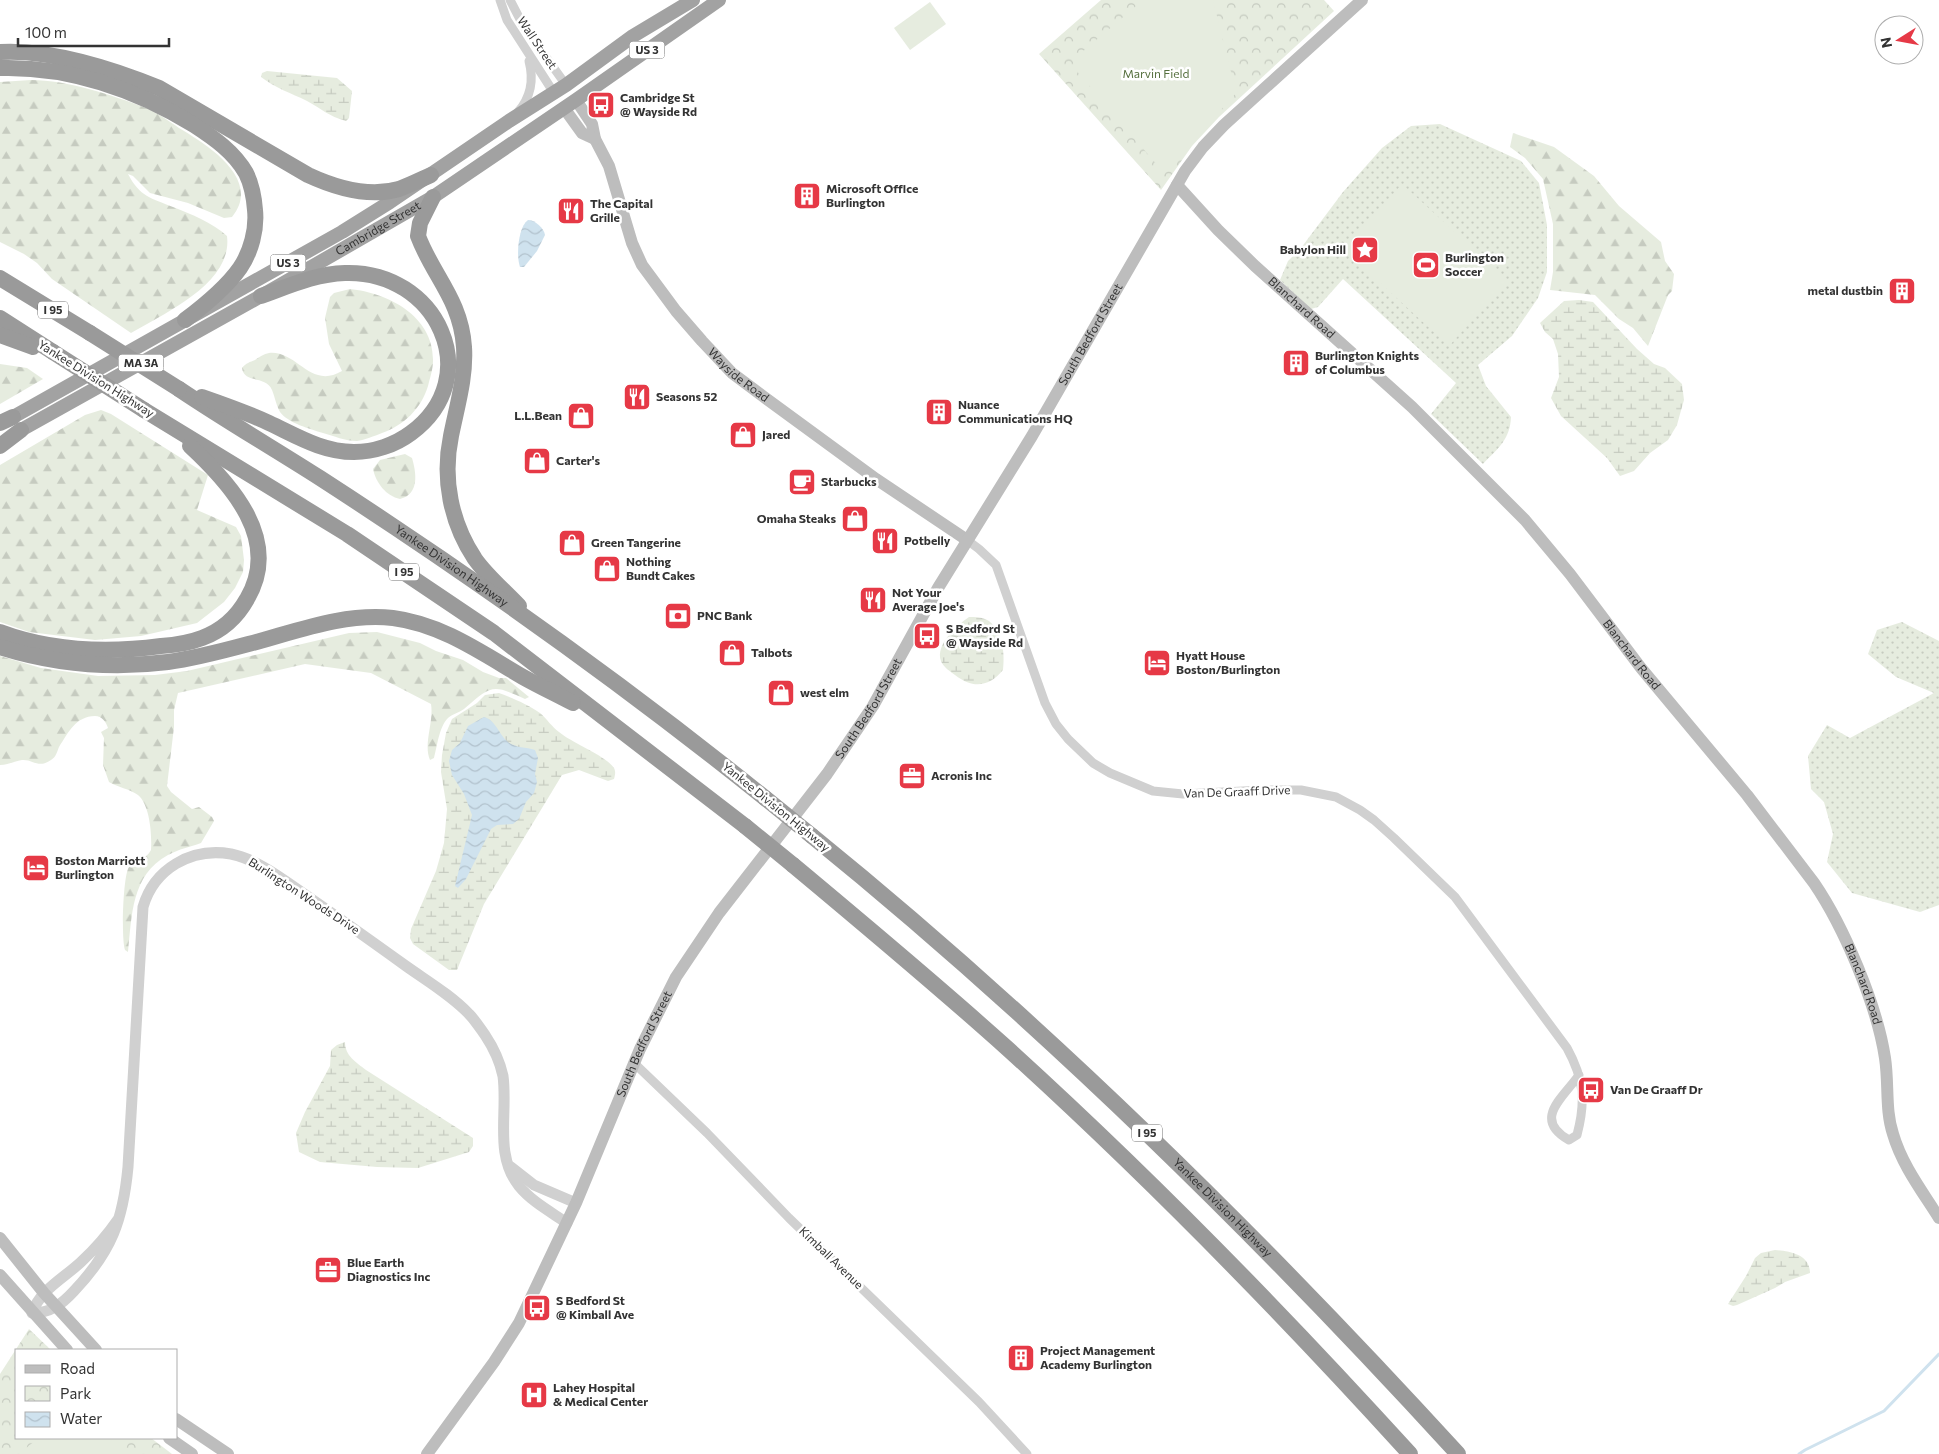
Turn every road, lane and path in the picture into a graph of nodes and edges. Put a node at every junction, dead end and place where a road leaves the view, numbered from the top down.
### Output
1 (500, 0) edge
2 (510, 0) edge
3 (693, 0) edge
4 (719, 0) edge
5 (1362, 0) edge
6 (526, 51) junction
7 (0, 52) edge
8 (0, 68) edge
9 (566, 85) junction
10 (554, 93) junction
11 (576, 100) junction
12 (564, 108) junction
13 (509, 121) junction
14 (595, 139) junction
15 (431, 175) junction
16 (1178, 185) junction
17 (433, 197) junction
18 (0, 272) edge
19 (0, 278) edge
20 (16, 287) junction
21 (262, 296) junction
22 (0, 318) edge
23 (185, 320) junction
24 (0, 335) edge
25 (53, 352) junction
26 (179, 389) junction
27 (12, 423) edge
28 (167, 424) junction
29 (0, 446) edge
30 (967, 540) junction
31 (544, 631) junction
32 (0, 632) edge
33 (0, 647) edge
34 (630, 737) junction
35 (634, 1063) junction
36 (1579, 1075) junction
37 (507, 1161) junction
38 (576, 1203) junction
39 (119, 1218) junction
40 (1939, 1218) edge
41 (567, 1222) junction
42 (0, 1238) edge
43 (0, 1276) edge
44 (44, 1293) junction
45 (56, 1308) junction
46 (32, 1313) junction
47 (66, 1349) edge
48 (95, 1349) edge
49 (178, 1420) edge
50 (170, 1439) edge
51 (192, 1454) edge
52 (228, 1454) edge
53 (427, 1454) edge
54 (1027, 1454) edge
55 (1410, 1454) edge
56 (1458, 1454) edge

1 - 6 street, Wall Street
2 - 9 street, Wall Street
3 - 9 highway, Cambridge Street / US 3
4 - 11 highway, Cambridge Street / US 3
5 - 16 main road, South Bedford Street
6 - 10 street, Wall Street
6 - 13 street, Wall Street
7 - 15 highway
8 - 23 highway
9 - 10 highway, Cambridge Street / US 3
9 - 11 highway
10 - 12 highway
10 - 13 highway, Cambridge Street / US 3
11 - 12 highway, Cambridge Street / US 3
11 - 14 main road, Wayside Road
12 - 14 main road, Wayside Road
12 - 17 highway, Cambridge Street / US 3
13 - 15 highway, Cambridge Street / US 3
14 - 30 main road, Wayside Road
15 - 23 highway, Cambridge Street / US 3
16 - 30 main road, South Bedford Street
16 - 40 main road, Blanchard Road
17 - 21 highway, Cambridge Street / MA 3A
17 - 31 highway, US 3
18 - 20 highway
19 - 20 highway, Yankee Division Highway / I 95
20 - 26 highway, Yankee Division Highway / I 95, bridge
21 - 26 highway
21 - 27 highway, Cambridge Street / MA 3A
22 - 25 highway, Yankee Division Highway / I 95
23 - 27 highway, Cambridge Street / US 3
24 - 25 highway
25 - 28 highway, Yankee Division Highway / I 95, bridge
26 - 31 highway, Yankee Division Highway / I 95
27 - 29 highway
28 - 32 highway
28 - 34 highway, Yankee Division Highway / I 95
30 - 35 main road, South Bedford Street
30 - 36 street, Van De Graaff Drive
31 - 56 highway, Yankee Division Highway / I 95, bridge
33 - 34 highway
34 - 55 highway, Yankee Division Highway / I 95, bridge
35 - 38 main road, South Bedford Street
35 - 54 street, Kimball Avenue
36 - 36 street, Van De Graaff Drive
37 - 38 street
37 - 39 street, Burlington Woods Drive
37 - 41 street, Burlington Woods Drive
38 - 41 main road, South Bedford Street
39 - 44 street, Burlington Woods Drive
39 - 45 street, Burlington Woods Drive
41 - 53 main road, South Bedford Street
42 - 44 main road
43 - 46 main road
44 - 45 main road
44 - 46 street, Burlington Woods Drive
45 - 46 street
45 - 48 main road
46 - 47 main road
49 - 52 main road
50 - 51 main road

